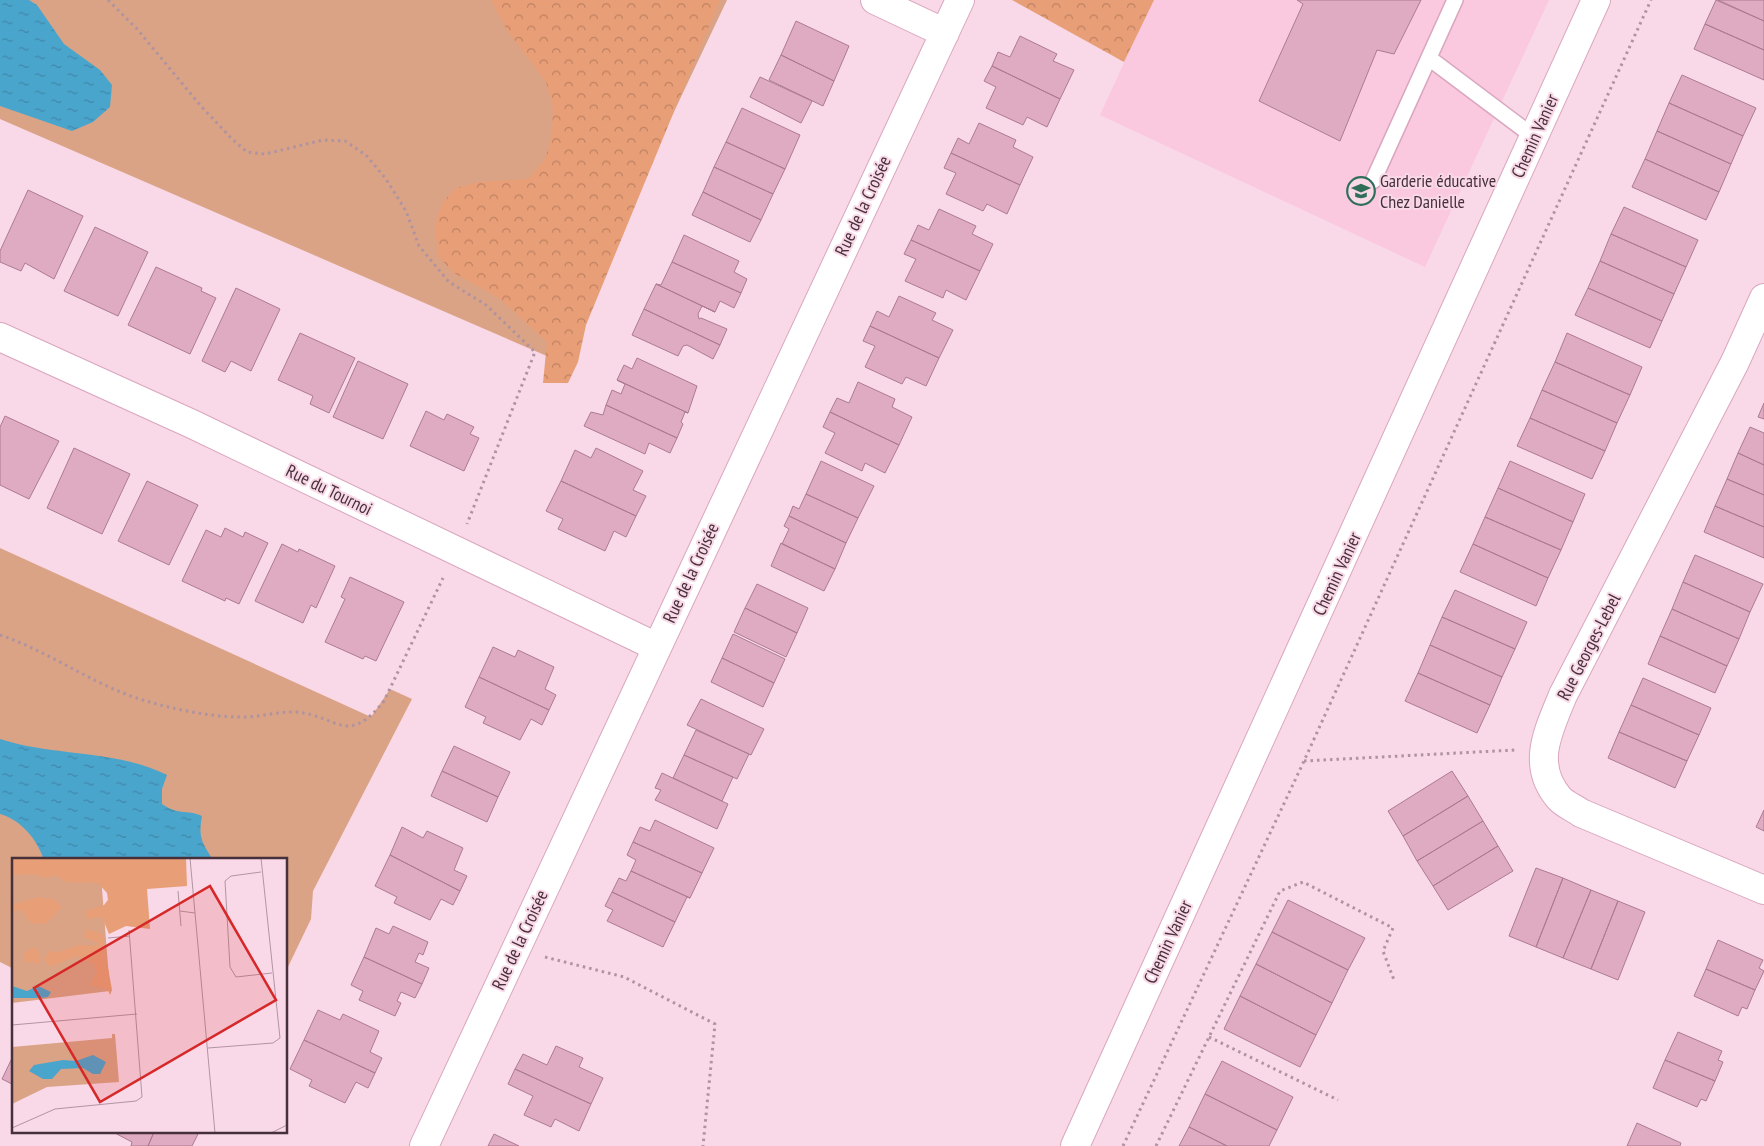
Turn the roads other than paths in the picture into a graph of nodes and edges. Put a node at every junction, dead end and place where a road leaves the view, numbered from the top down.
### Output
1 (875, 0) edge
2 (960, 0) edge
3 (1456, 0) edge
4 (1589, 2) edge
5 (945, 33) junction
6 (1429, 58) junction
7 (1534, 137) junction
8 (1373, 181) dead end
9 (1764, 298) edge
10 (0, 337) edge
11 (656, 647) junction
12 (1764, 890) edge
13 (424, 1146) edge
14 (1074, 1146) edge

1 - 5 street
2 - 5 street, Rue de la Croisée
3 - 6 lane
4 - 7 street, Chemin Vanier
5 - 11 street, Rue de la Croisée
6 - 7 lane
6 - 8 lane
7 - 14 street, Chemin Vanier
9 - 12 street, Rue Georges-Lebel
10 - 11 street, Rue du Tournoi
11 - 13 street, Rue de la Croisée

